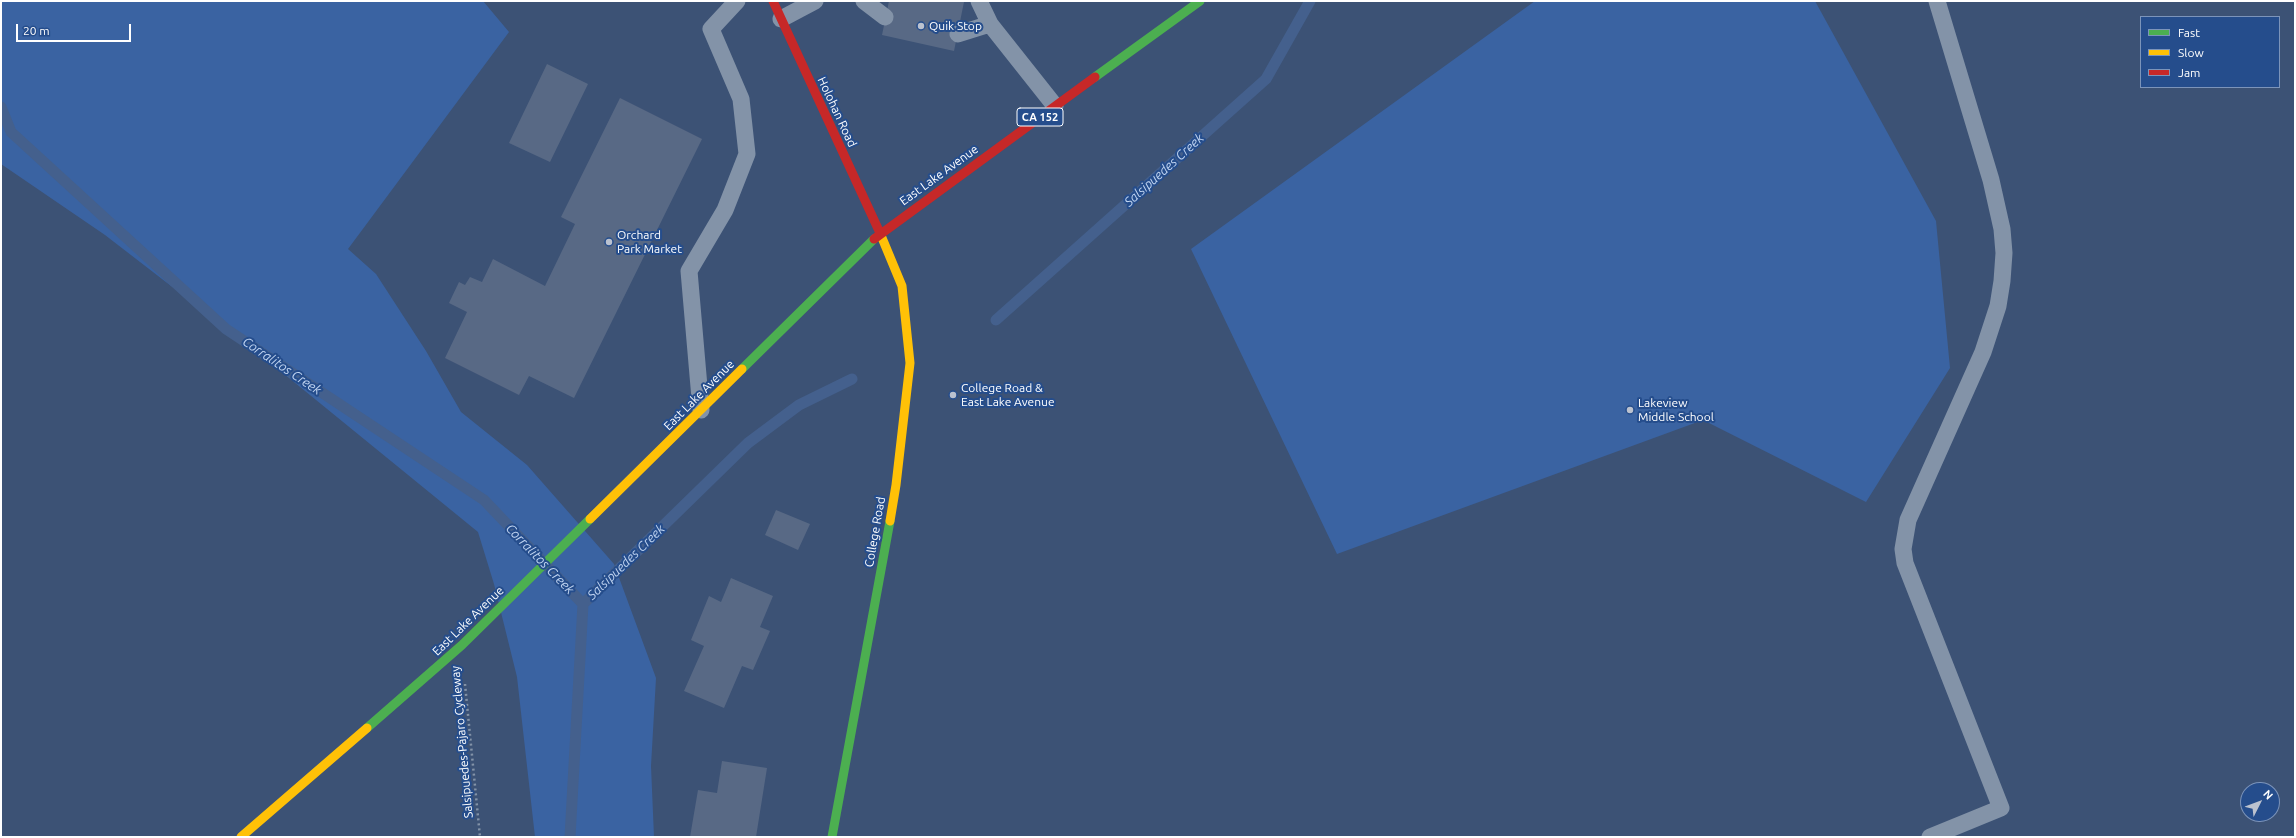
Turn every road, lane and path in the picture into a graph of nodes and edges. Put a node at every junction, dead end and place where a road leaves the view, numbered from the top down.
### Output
1 (737, 1) edge
2 (773, 1) edge
3 (816, 1) edge
4 (864, 1) edge
5 (979, 1) edge
6 (1200, 1) edge
7 (1937, 1) edge
8 (885, 17) dead end
9 (781, 19) junction
10 (990, 24) junction
11 (958, 34) dead end
12 (1055, 106) junction
13 (880, 233) junction
14 (701, 410) junction
15 (462, 646) junction
16 (241, 837) edge
17 (480, 837) edge
18 (832, 837) edge
19 (1930, 837) edge

1 - 14 lane
2 - 9 main road, Holohan Road
3 - 9 lane
4 - 8 lane
5 - 10 lane
6 - 12 main road, East Lake Avenue / CA 152
7 - 19 lane
9 - 13 main road, Holohan Road
10 - 11 lane
10 - 12 lane
12 - 13 main road, East Lake Avenue / CA 152
13 - 14 main road, East Lake Avenue / CA 152
13 - 18 main road, College Road
14 - 15 main road, East Lake Avenue / CA 152
15 - 16 main road, East Lake Avenue / CA 152
15 - 17 path, Salsipuedes-Pajaro Cycleway

